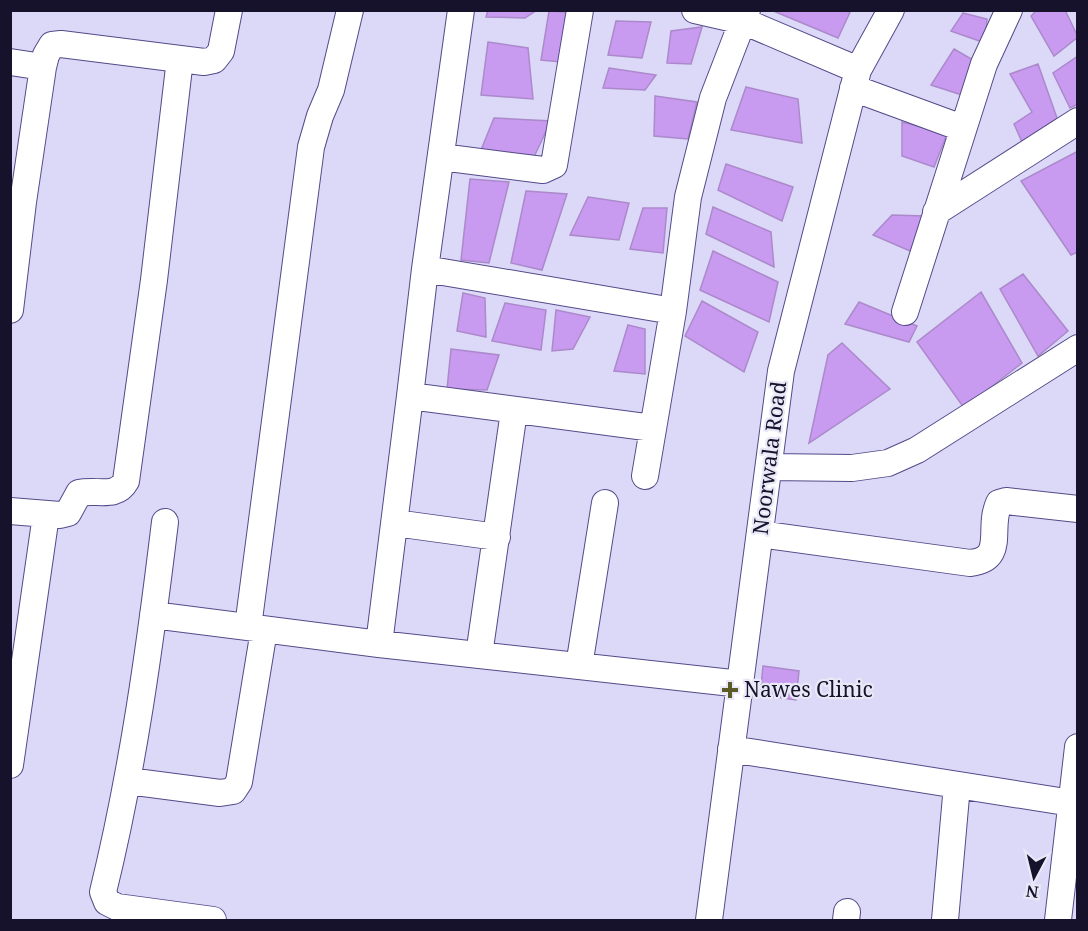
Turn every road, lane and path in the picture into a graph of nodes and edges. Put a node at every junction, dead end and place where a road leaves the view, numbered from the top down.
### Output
1 (229, 10) edge
2 (350, 10) edge
3 (461, 10) edge
4 (580, 10) edge
5 (695, 10) edge
6 (891, 10) edge
7 (1009, 10) edge
8 (745, 16) edge
9 (180, 59) junction
10 (10, 62) edge
11 (43, 67) junction
12 (856, 79) junction
13 (1077, 121) edge
14 (962, 128) junction
15 (441, 157) junction
16 (17, 201) edge
17 (936, 212) junction
18 (425, 269) junction
19 (10, 309) edge
20 (673, 311) junction
21 (905, 312) dead end
22 (1077, 348) edge
23 (410, 396) junction
24 (514, 411) junction
25 (653, 428) junction
26 (769, 467) junction
27 (645, 477) dead end
28 (605, 503) dead end
29 (1077, 509) edge
30 (10, 511) edge
31 (46, 515) junction
32 (165, 522) dead end
33 (395, 523) junction
34 (760, 534) junction
35 (496, 537) junction
36 (153, 615) junction
37 (256, 628) junction
38 (380, 644) junction
39 (479, 655) junction
40 (579, 666) junction
41 (741, 684) junction
42 (1077, 747) edge
43 (731, 750) junction
44 (10, 765) edge
45 (128, 781) junction
46 (957, 785) junction
47 (1074, 804) edge
48 (188, 919) edge
49 (213, 921) edge
50 (709, 921) edge
51 (945, 921) edge
52 (1058, 921) edge

1 - 9 street
2 - 37 street
3 - 15 street
4 - 15 street
5 - 8 street
6 - 12 street, Noorwala Road
7 - 14 street
8 - 12 street
8 - 20 street
9 - 11 street
9 - 31 street
10 - 11 street
11 - 16 street
12 - 14 street
12 - 26 street, Noorwala Road
13 - 17 street
14 - 17 street
15 - 18 street
16 - 19 street
17 - 21 street
18 - 20 street
18 - 23 street
20 - 25 street
22 - 26 street
23 - 24 street
23 - 33 street
24 - 25 street
24 - 35 street
25 - 27 street
26 - 34 street, Noorwala Road
28 - 40 street
29 - 34 street
30 - 31 street
31 - 44 street
32 - 36 street
33 - 35 street
33 - 38 street
34 - 41 street, Noorwala Road
35 - 39 street
36 - 37 street
36 - 45 street
37 - 38 street
37 - 45 street
38 - 39 street
39 - 40 street
40 - 41 street
41 - 43 street, Noorwala Road
42 - 47 street
43 - 46 street
43 - 50 street, Noorwala Road
45 - 48 street
46 - 47 street
46 - 51 street
47 - 52 street
48 - 49 street

